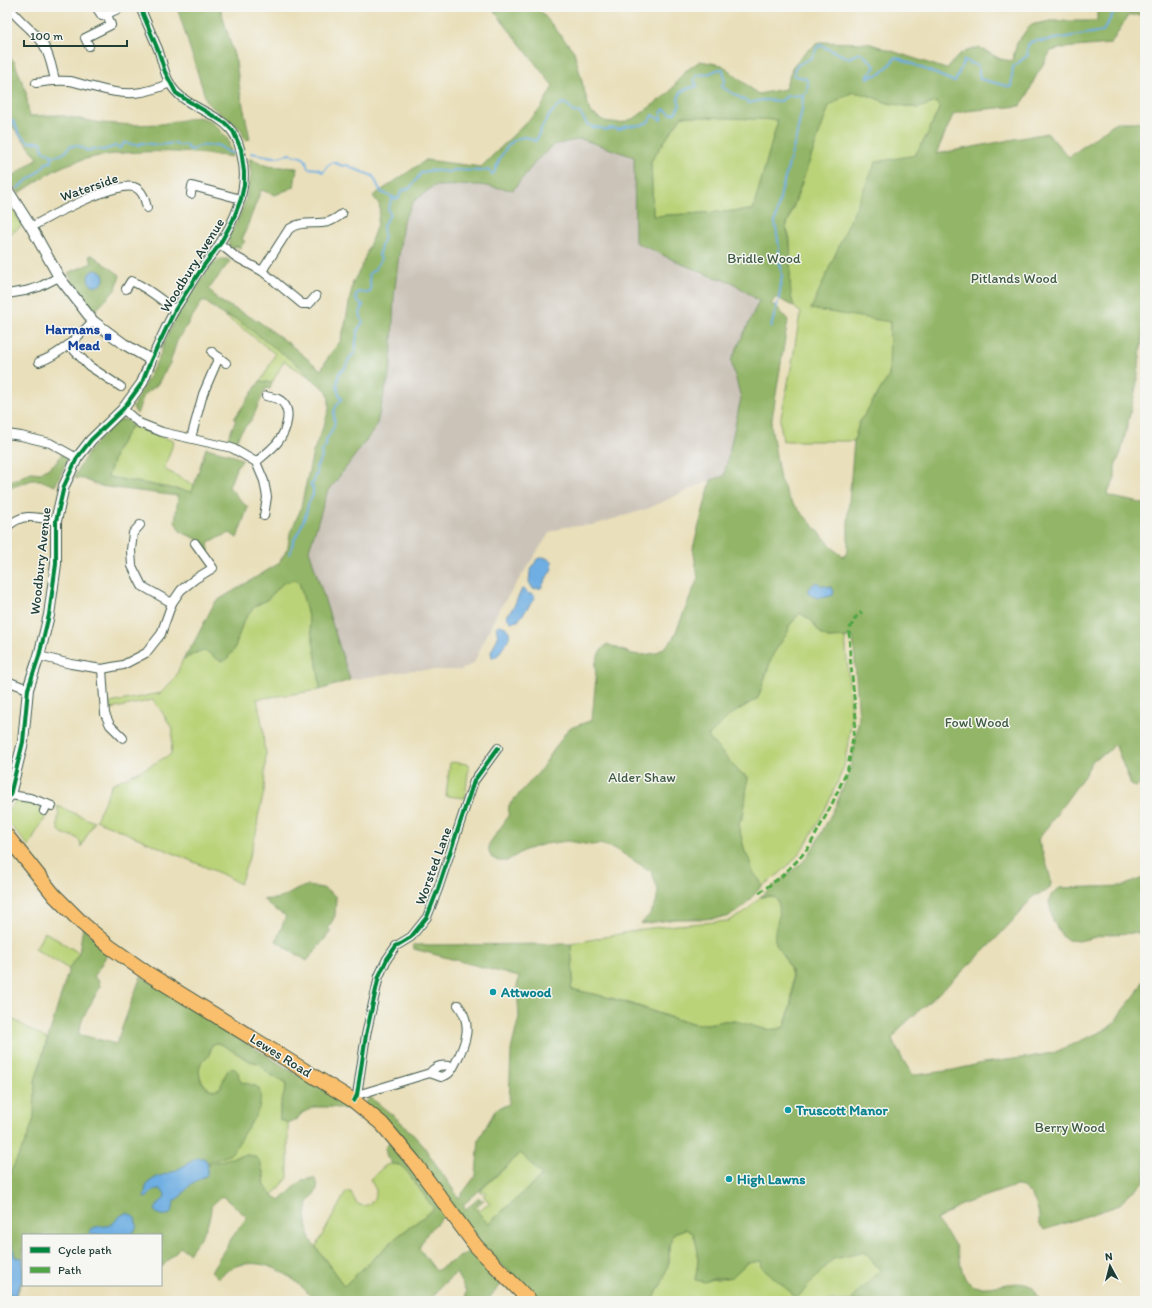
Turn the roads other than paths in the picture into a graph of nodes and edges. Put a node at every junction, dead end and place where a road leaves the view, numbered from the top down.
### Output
1 (8, 7) edge
2 (96, 7) edge
3 (123, 7) edge
4 (140, 7) edge
5 (107, 14) junction
6 (89, 46) dead end
7 (55, 80) junction
8 (36, 83) dead end
9 (170, 83) junction
10 (7, 189) edge
11 (191, 194) dead end
12 (241, 199) junction
13 (147, 208) dead end
14 (342, 214) dead end
15 (31, 227) junction
16 (220, 244) junction
17 (262, 271) junction
18 (59, 277) junction
19 (126, 289) dead end
20 (7, 294) edge
21 (316, 296) dead end
22 (175, 310) junction
23 (93, 321) junction
24 (69, 345) junction
25 (212, 352) dead end
26 (151, 360) junction
27 (39, 362) dead end
28 (121, 387) dead end
29 (266, 396) dead end
30 (123, 409) junction
31 (7, 434) edge
32 (191, 438) junction
33 (76, 458) junction
34 (256, 462) junction
35 (264, 516) dead end
36 (56, 520) junction
37 (140, 524) dead end
38 (7, 527) edge
39 (195, 543) dead end
40 (172, 603) junction
41 (39, 656) junction
42 (102, 669) junction
43 (7, 681) edge
44 (28, 689) junction
45 (123, 738) dead end
46 (498, 748) dead end
47 (8, 797) edge
48 (48, 807) dead end
49 (7, 836) edge
50 (458, 1005) dead end
51 (453, 1067) junction
52 (430, 1073) junction
53 (356, 1098) junction
54 (530, 1301) edge

1 - 7 street
2 - 5 street
3 - 5 street
4 - 9 street, Woodbury Avenue
5 - 6 street
7 - 8 street
7 - 9 street
9 - 12 street, Woodbury Avenue
10 - 15 street
11 - 12 street
12 - 16 street, Woodbury Avenue
13 - 15 street, Waterside
14 - 17 street
15 - 18 street
16 - 17 street
16 - 22 street, Woodbury Avenue
17 - 21 street
18 - 20 street
18 - 23 street
19 - 22 street
22 - 26 street, Woodbury Avenue
23 - 24 street
23 - 26 street
24 - 27 street
24 - 28 street
25 - 32 street
26 - 30 street, Woodbury Avenue
29 - 34 street
30 - 32 street
30 - 33 street, Woodbury Avenue
31 - 33 street
32 - 34 street
33 - 36 street, Woodbury Avenue
34 - 35 street
36 - 38 street
36 - 41 street, Woodbury Avenue
37 - 40 street
39 - 40 street
40 - 42 street
41 - 42 street
41 - 44 street, Woodbury Avenue
42 - 45 street
43 - 44 street
44 - 47 street, Woodbury Avenue
46 - 53 street, Worsted Lane
47 - 48 street
49 - 53 highway, Lewes Road
50 - 51 street
51 - 52 street
51 - 52 street
52 - 53 street
53 - 54 highway, Lewes Road

